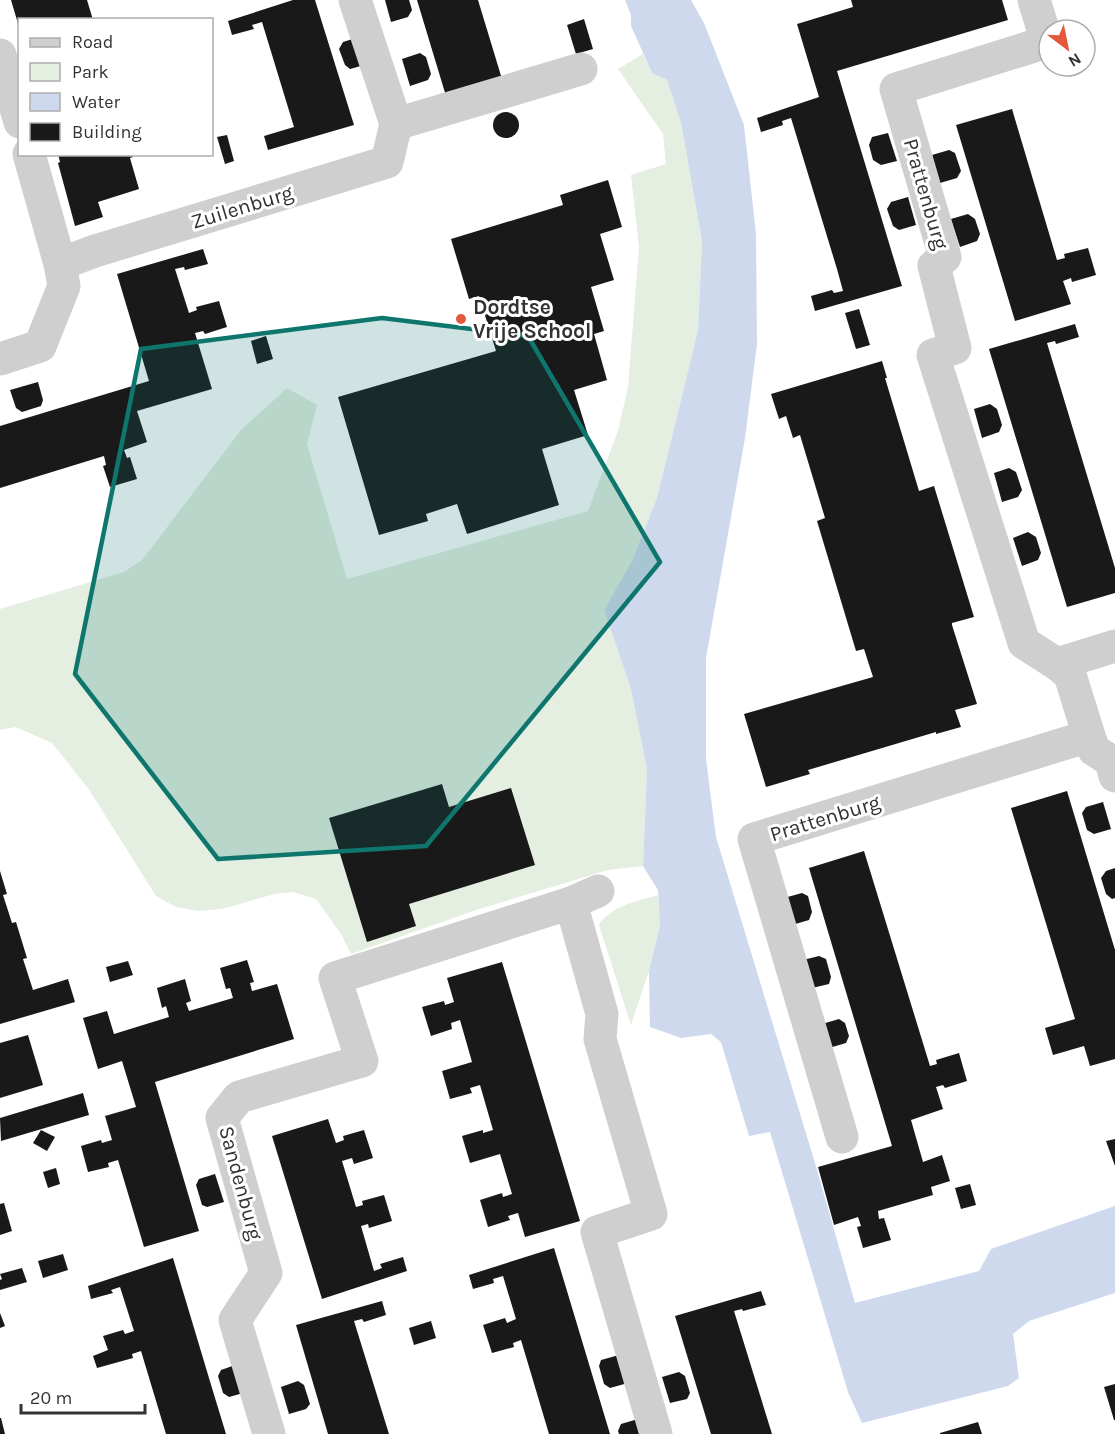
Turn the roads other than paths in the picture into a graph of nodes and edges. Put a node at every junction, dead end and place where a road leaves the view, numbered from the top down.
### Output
1 (355, 0) edge
2 (1034, 0) edge
3 (0, 55) edge
4 (581, 69) dead end
5 (18, 116) edge
6 (396, 124) junction
7 (30, 156) edge
8 (60, 264) junction
9 (0, 359) edge
10 (1115, 646) edge
11 (1057, 664) junction
12 (1089, 736) junction
13 (1115, 776) edge
14 (843, 1137) dead end
15 (269, 1434) edge
16 (656, 1434) edge

1 - 6 street
2 - 11 street, Prattenburg
3 - 5 street
4 - 6 street
6 - 8 street, Zuilenburg
7 - 8 street
8 - 9 street
10 - 11 street
11 - 12 street, Prattenburg
12 - 13 street, Prattenburg
12 - 14 street, Prattenburg
15 - 16 street, Sandenburg

